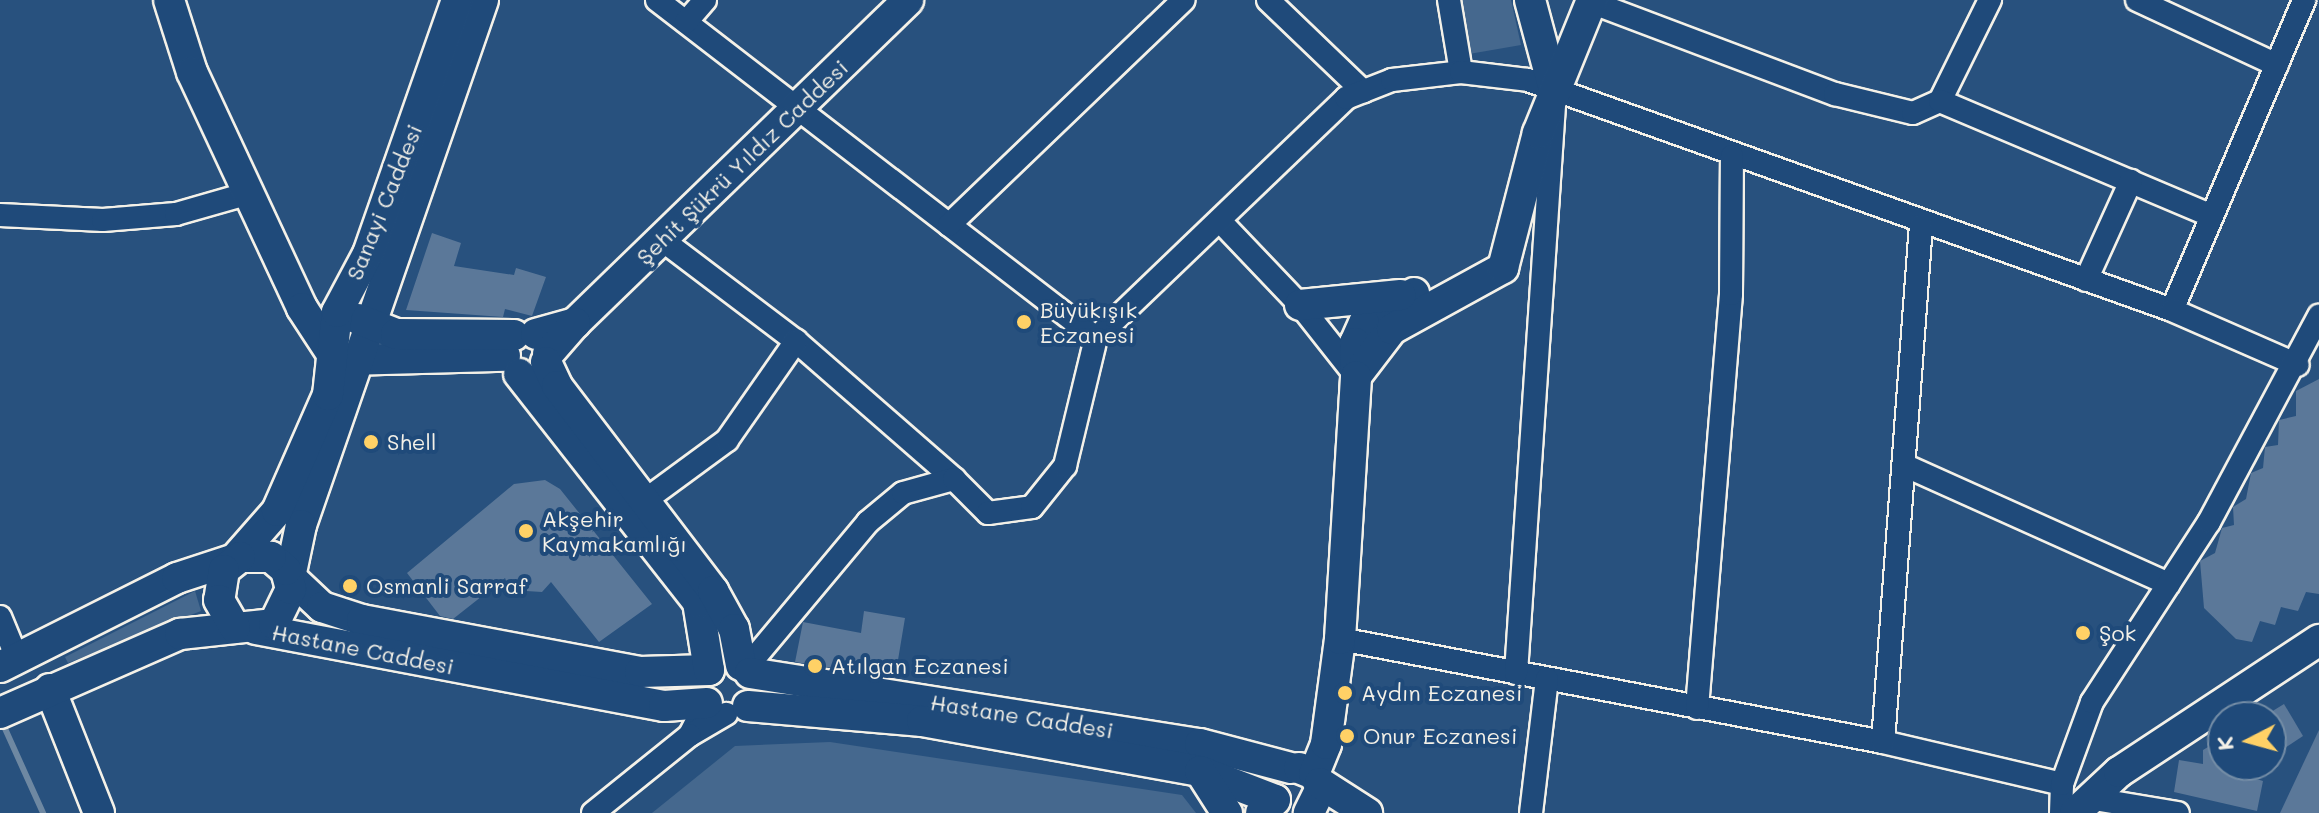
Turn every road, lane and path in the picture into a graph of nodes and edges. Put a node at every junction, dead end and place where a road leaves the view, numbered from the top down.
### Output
1 (169, 0) edge
2 (457, 0) edge
3 (483, 0) edge
4 (657, 0) edge
5 (705, 0) edge
6 (908, 0) edge
7 (1184, 0) edge
8 (1268, 0) edge
9 (1449, 0) edge
10 (1530, 0) edge
11 (1990, 0) edge
12 (2137, 0) edge
13 (2304, 0) edge
14 (1592, 1) edge
15 (686, 22) junction
16 (2277, 65) junction
17 (1461, 72) junction
18 (1363, 91) junction
19 (1555, 93) junction
20 (1940, 101) junction
21 (799, 110) junction
22 (1732, 156) junction
23 (2131, 181) junction
24 (249, 193) junction
25 (0, 215) edge
26 (2212, 216) junction
27 (1220, 221) junction
28 (949, 225) junction
29 (1921, 225) junction
30 (661, 239) junction
31 (2086, 280) junction
32 (1475, 285) junction
33 (1414, 293) junction
34 (1300, 305) junction
35 (302, 308) junction
36 (2172, 310) junction
37 (337, 312) junction
38 (2319, 316) edge
39 (374, 327) junction
40 (1096, 338) junction
41 (796, 341) junction
42 (528, 353) junction
43 (332, 354) junction
44 (363, 359) junction
45 (2298, 365) junction
46 (1356, 376) junction
47 (1906, 466) junction
48 (954, 479) junction
49 (644, 501) junction
50 (235, 559) junction
51 (290, 577) junction
52 (2169, 584) junction
53 (0, 617) edge
54 (257, 625) junction
55 (1340, 639) junction
56 (2319, 640) edge
57 (7, 663) edge
58 (746, 669) junction
59 (709, 670) junction
60 (1516, 673) junction
61 (1547, 679) junction
62 (39, 694) junction
63 (727, 707) junction
64 (1697, 708) junction
65 (0, 713) edge
66 (1883, 742) junction
67 (1200, 771) junction
68 (1308, 775) junction
69 (2075, 798) edge
70 (1274, 809) edge
71 (99, 813) edge
72 (593, 813) edge
73 (1227, 813) edge
74 (1309, 813) edge
75 (1367, 813) edge
76 (1531, 813) edge
77 (2061, 813) edge
78 (2178, 813) edge

1 - 24 main road
2 - 37 main road, Sanayi Caddesi
3 - 39 main road, Sanayi Caddesi
4 - 15 street
5 - 15 street
6 - 21 main road, Şehit Şükrü Yıldız Caddesi
7 - 28 street
8 - 18 street
9 - 17 street
10 - 19 main road
11 - 20 street
12 - 16 street
13 - 16 street
14 - 19 main road
14 - 20 street
15 - 21 street
16 - 26 street
17 - 18 street
17 - 19 street
18 - 27 street
19 - 22 street
19 - 32 main road
19 - 60 street
20 - 23 street
21 - 28 street
21 - 30 main road, Şehit Şükrü Yıldız Caddesi
22 - 29 street
22 - 64 street
23 - 26 street
23 - 31 street
24 - 25 street
24 - 35 main road
26 - 36 street
27 - 34 street
27 - 40 street
28 - 40 street
29 - 31 street
29 - 47 street
30 - 41 street
30 - 42 main road, Şehit Şükrü Yıldız Caddesi
31 - 36 street
32 - 33 main road
32 - 46 main road
33 - 34 main road
33 - 46 main road
34 - 46 street
35 - 37 main road
35 - 43 main road
36 - 45 street
37 - 39 main road
37 - 43 main road, Sanayi Caddesi
38 - 45 street
39 - 42 main road
39 - 44 main road, Sanayi Caddesi
40 - 48 street
41 - 48 street
41 - 49 street
42 - 44 main road
42 - 49 main road
42 - 59 main road
43 - 44 main road
43 - 50 main road, Sanayi Caddesi
44 - 51 main road, Sanayi Caddesi
45 - 52 street
46 - 55 main road
47 - 52 street
47 - 66 street
48 - 58 street
49 - 58 main road
50 - 51 main road, Hastane Caddesi
50 - 54 main road
50 - 57 main road
51 - 54 main road, Sanayi Caddesi
51 - 59 main road, Hastane Caddesi
52 - 69 street
53 - 57 street
54 - 62 main road
54 - 63 main road, Hastane Caddesi
55 - 60 street
55 - 68 main road
56 - 69 main road
58 - 59 main road
58 - 63 main road
58 - 68 main road, Hastane Caddesi
59 - 63 main road
60 - 61 street
61 - 64 street
61 - 76 street
62 - 65 main road
62 - 71 main road
63 - 67 main road, Hastane Caddesi
63 - 72 street
64 - 66 street
66 - 69 street
67 - 70 main road, Hastane Caddesi
67 - 73 main road
68 - 70 main road, Hastane Caddesi
68 - 74 main road
68 - 75 main road, Hastane Caddesi
69 - 77 street
69 - 78 street

